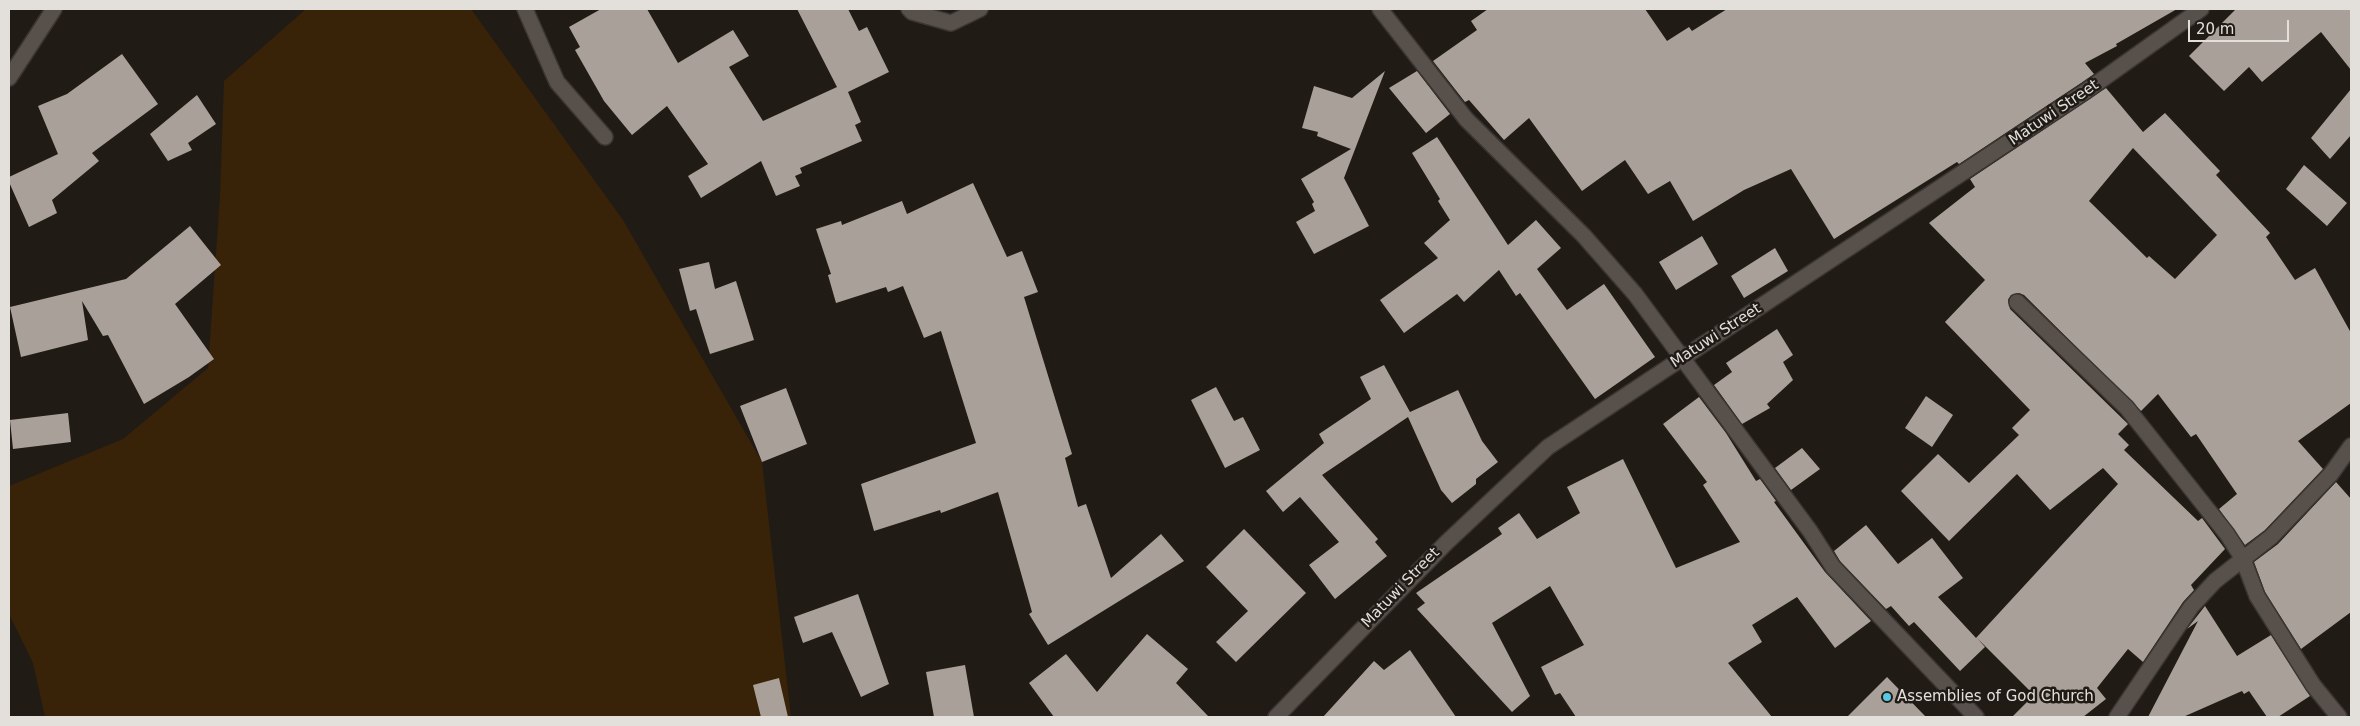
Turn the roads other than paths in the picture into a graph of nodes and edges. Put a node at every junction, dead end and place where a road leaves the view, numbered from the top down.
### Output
1 (54, 9) edge
2 (525, 9) edge
3 (909, 9) edge
4 (980, 9) edge
5 (1380, 9) edge
6 (2201, 9) edge
7 (9, 78) edge
8 (604, 137) dead end
9 (2017, 302) dead end
10 (1681, 357) junction
11 (2351, 446) edge
12 (2243, 558) junction
13 (1276, 717) edge
14 (1976, 717) edge
15 (2117, 717) edge
16 (2339, 717) edge

1 - 7 street
2 - 8 street
3 - 4 street
5 - 10 street
6 - 10 street, Matuwi Street
9 - 12 street
10 - 13 street, Matuwi Street
10 - 14 street
11 - 12 street
12 - 15 street
12 - 16 street

